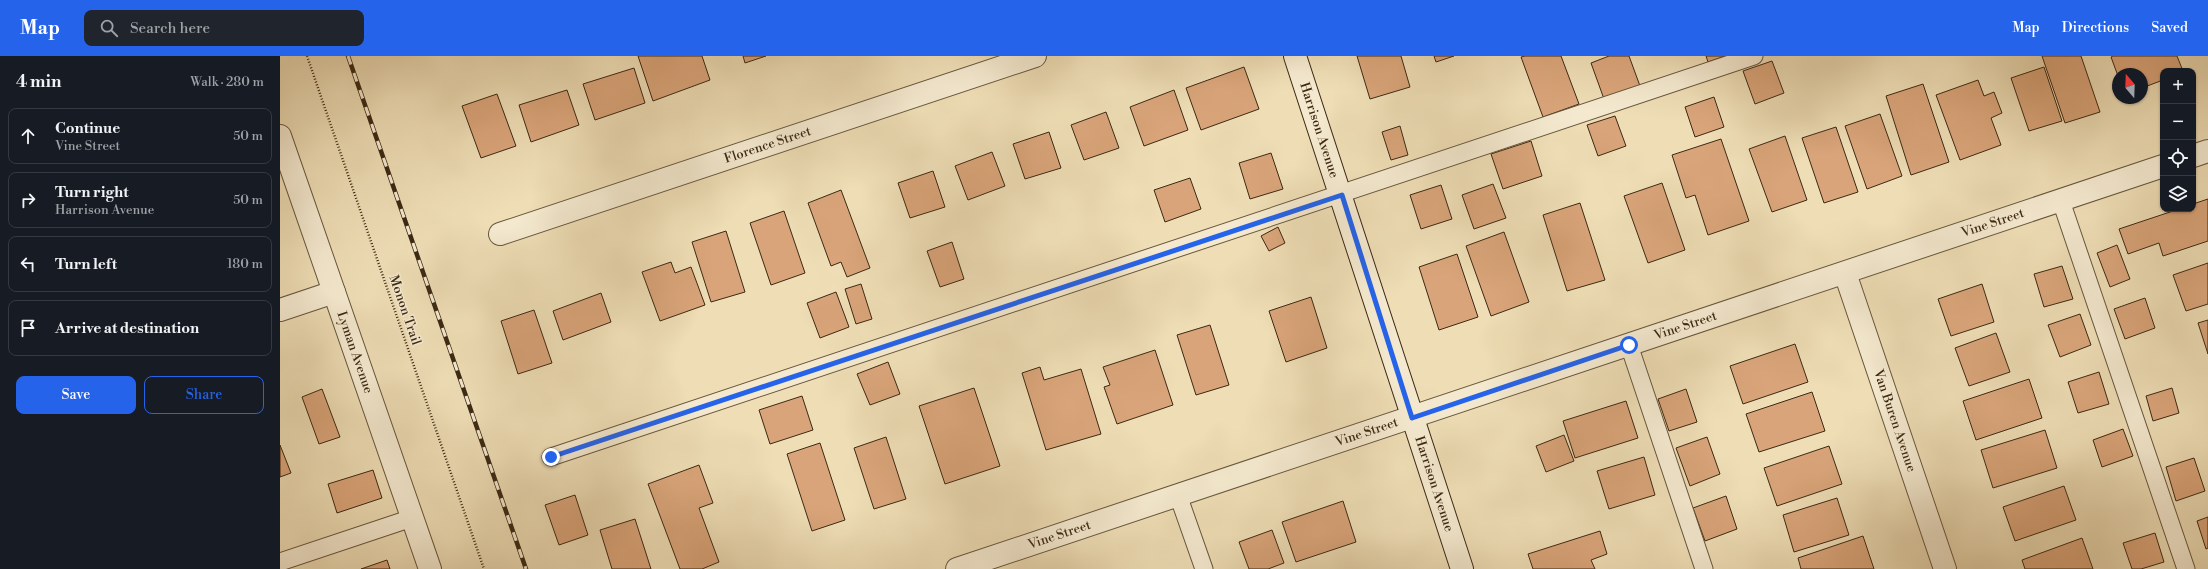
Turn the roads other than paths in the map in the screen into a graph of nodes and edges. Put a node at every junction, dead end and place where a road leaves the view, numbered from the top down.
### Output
1 (1035, 56) edge
2 (1295, 56) edge
3 (1754, 56) edge
4 (280, 136) edge
5 (2208, 151) edge
6 (2196, 155) edge
7 (2160, 167) edge
8 (1342, 195) junction
9 (2061, 201) junction
10 (500, 234) dead end
11 (1845, 273) junction
12 (334, 292) junction
13 (280, 310) edge
14 (1629, 345) junction
15 (1412, 418) junction
16 (551, 457) dead end
17 (1178, 495) junction
18 (412, 518) junction
19 (280, 562) edge
20 (430, 569) edge
21 (957, 569) edge
22 (1204, 569) edge
23 (1462, 569) edge
24 (1704, 569) edge
25 (1945, 569) edge
26 (2186, 569) edge

1 - 10 street, Florence Street
2 - 8 street, Harrison Avenue
3 - 8 lane
4 - 12 street, Lyman Avenue
5 - 6 street
7 - 9 street, Vine Street
8 - 15 street, Harrison Avenue
8 - 16 lane
9 - 11 street, Vine Street
9 - 26 lane
11 - 14 street, Vine Street
11 - 25 street, Van Buren Avenue
12 - 13 street
12 - 18 street, Lyman Avenue
14 - 15 street, Vine Street
14 - 24 lane
15 - 17 street, Vine Street
15 - 23 street, Harrison Avenue
17 - 21 street, Vine Street
17 - 22 lane
18 - 19 lane
18 - 20 street, Lyman Avenue

